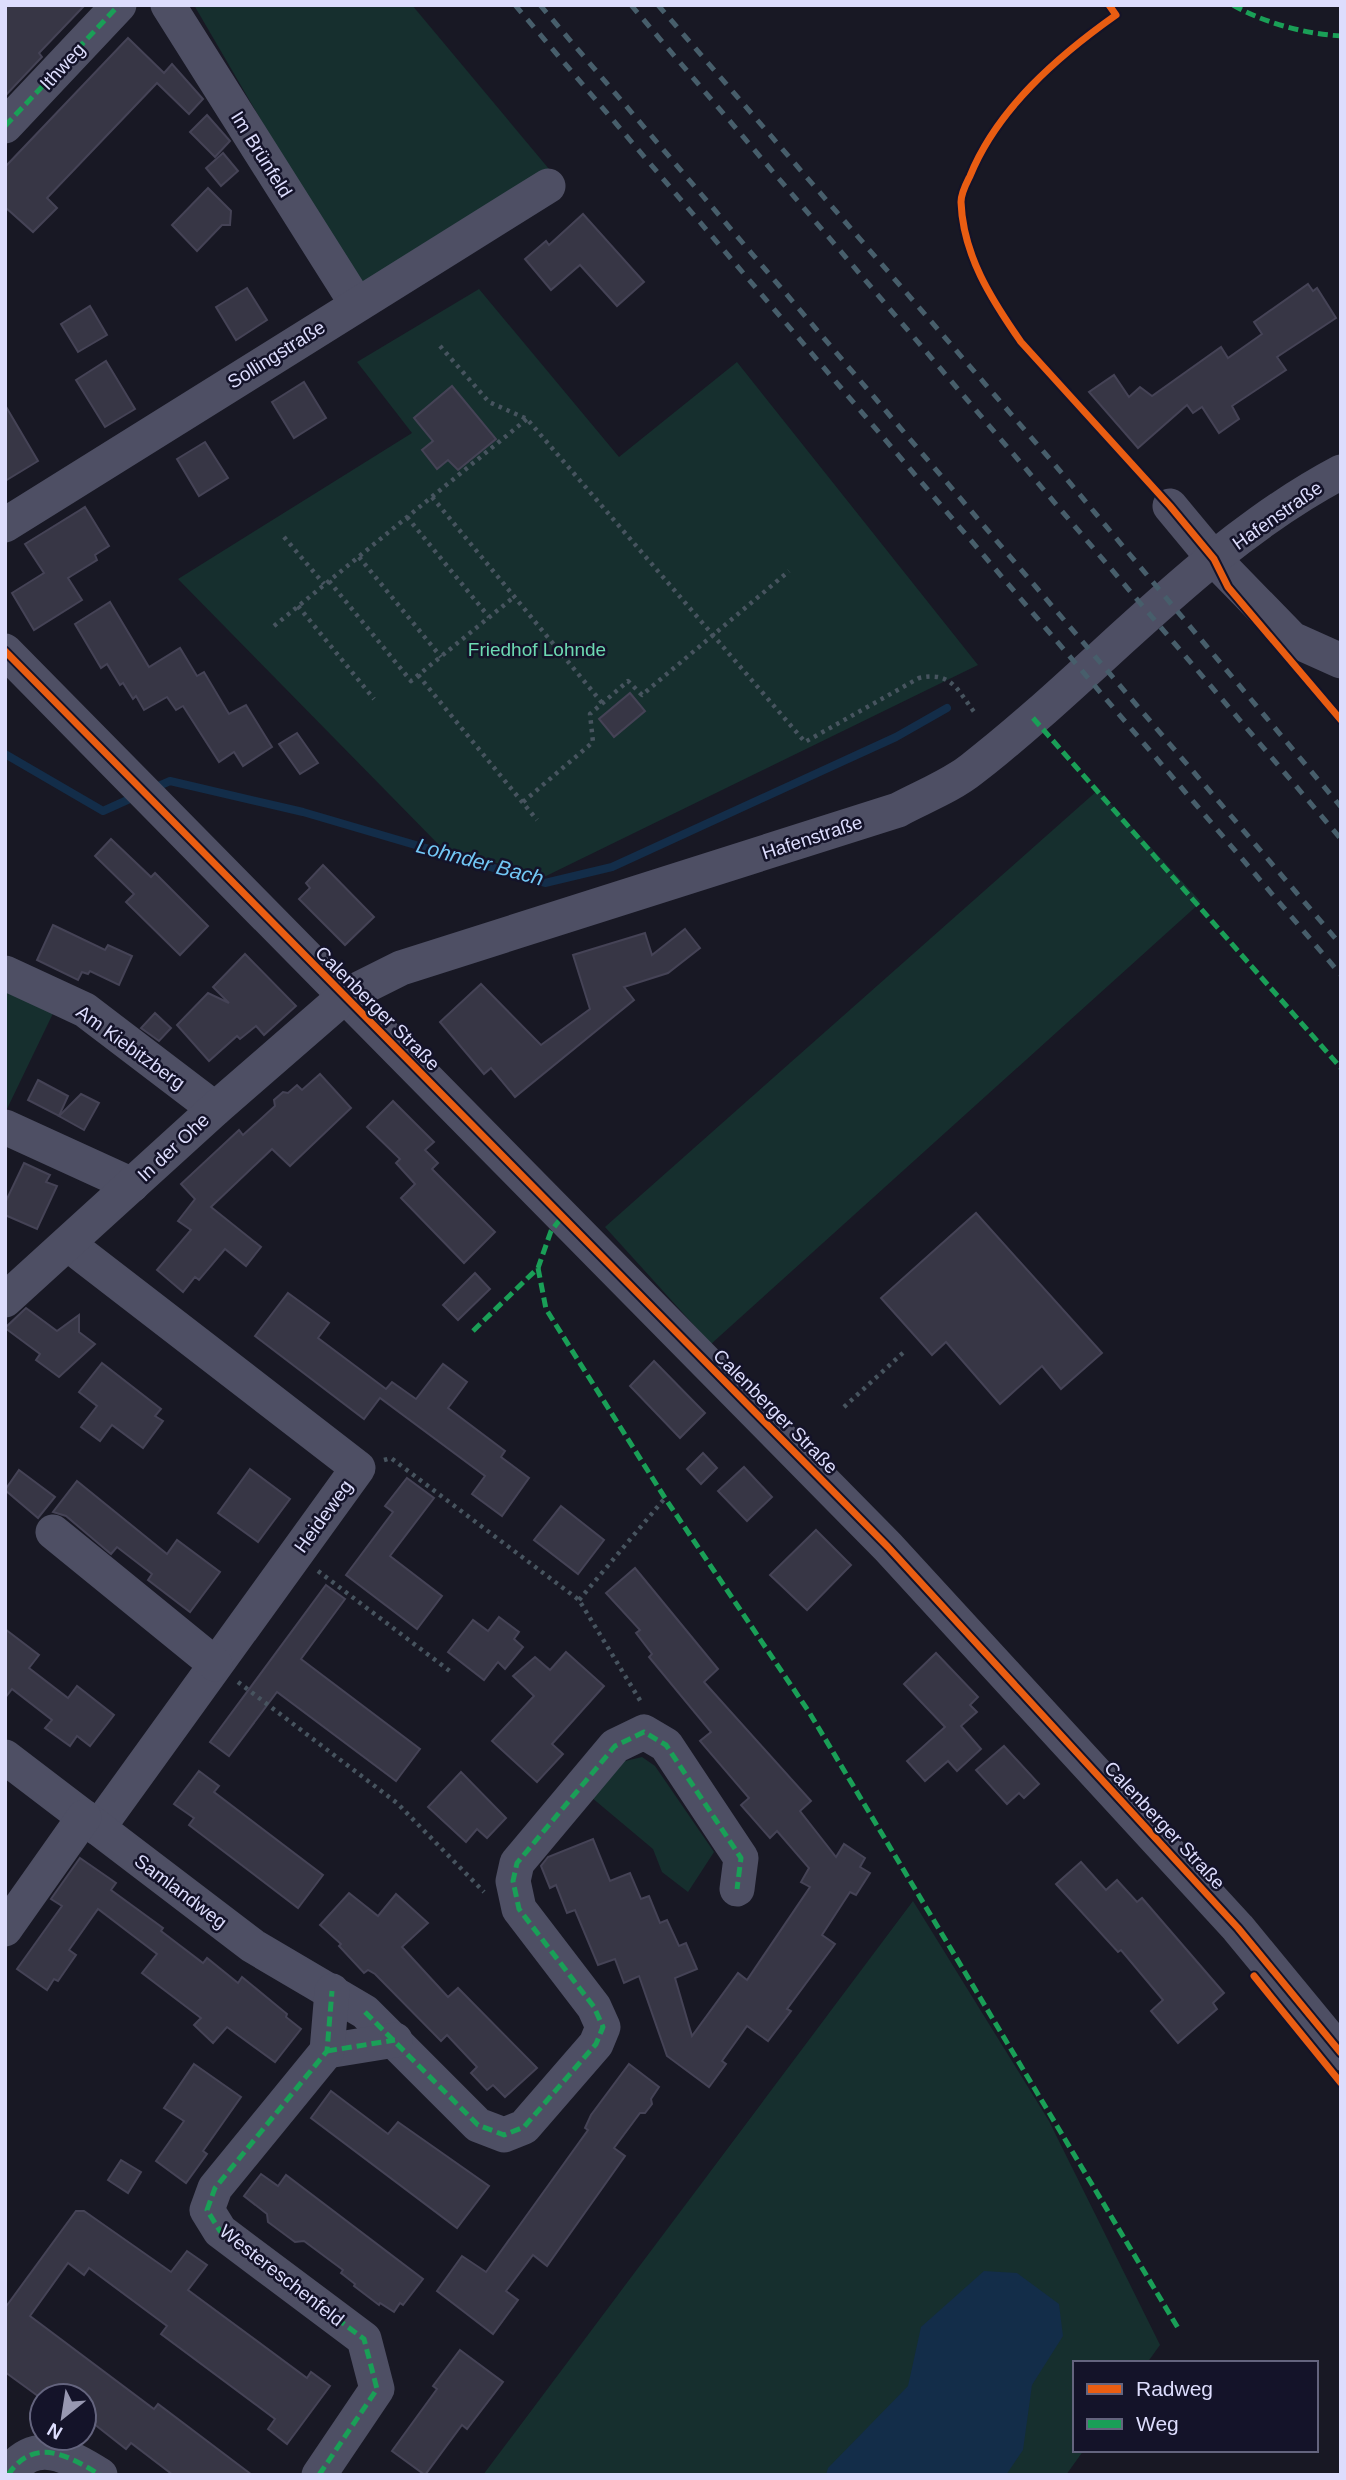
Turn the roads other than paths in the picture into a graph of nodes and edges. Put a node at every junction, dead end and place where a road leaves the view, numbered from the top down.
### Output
1 (119, 5) edge
2 (168, 5) edge
3 (5, 126) edge
4 (548, 186) dead end
5 (356, 303) junction
6 (1341, 472) edge
7 (1170, 506) dead end
8 (5, 525) edge
9 (1214, 559) junction
10 (5, 650) edge
11 (1341, 661) edge
12 (5, 973) edge
13 (345, 996) junction
14 (215, 1109) junction
15 (5, 1126) edge
16 (132, 1185) junction
17 (68, 1244) junction
18 (5, 1300) edge
19 (53, 1532) dead end
20 (215, 1664) junction
21 (5, 1757) edge
22 (91, 1822) junction
23 (737, 1889) dead end
24 (5, 1929) edge
25 (332, 1991) junction
26 (396, 2040) junction
27 (327, 2051) junction
28 (1341, 2053) edge
29 (8, 2475) edge
30 (100, 2475) edge
31 (319, 2475) edge

1 - 3 street, Ithweg
2 - 5 street, Im Brünfeld
4 - 5 street, Sollingstraße
5 - 8 street, Sollingstraße
6 - 9 street, Hafenstraße
7 - 9 street, Hafenstraße
9 - 11 street
9 - 13 street, Hafenstraße
10 - 13 street, Calenberger Straße
12 - 14 street, Am Kiebitzberg
13 - 14 street, In der Ohe
13 - 28 street, Calenberger Straße
14 - 16 street, In der Ohe
15 - 16 street
16 - 17 street, In der Ohe
17 - 18 street, In der Ohe
17 - 20 street, Heideweg
19 - 20 street
20 - 22 street, Heideweg
21 - 22 street, Samlandweg
22 - 24 street, Heideweg
22 - 25 street, Samlandweg
23 - 26 street
25 - 26 street, Samlandweg
25 - 27 street
26 - 27 street
27 - 31 street, Westereschenfeld
29 - 30 street

